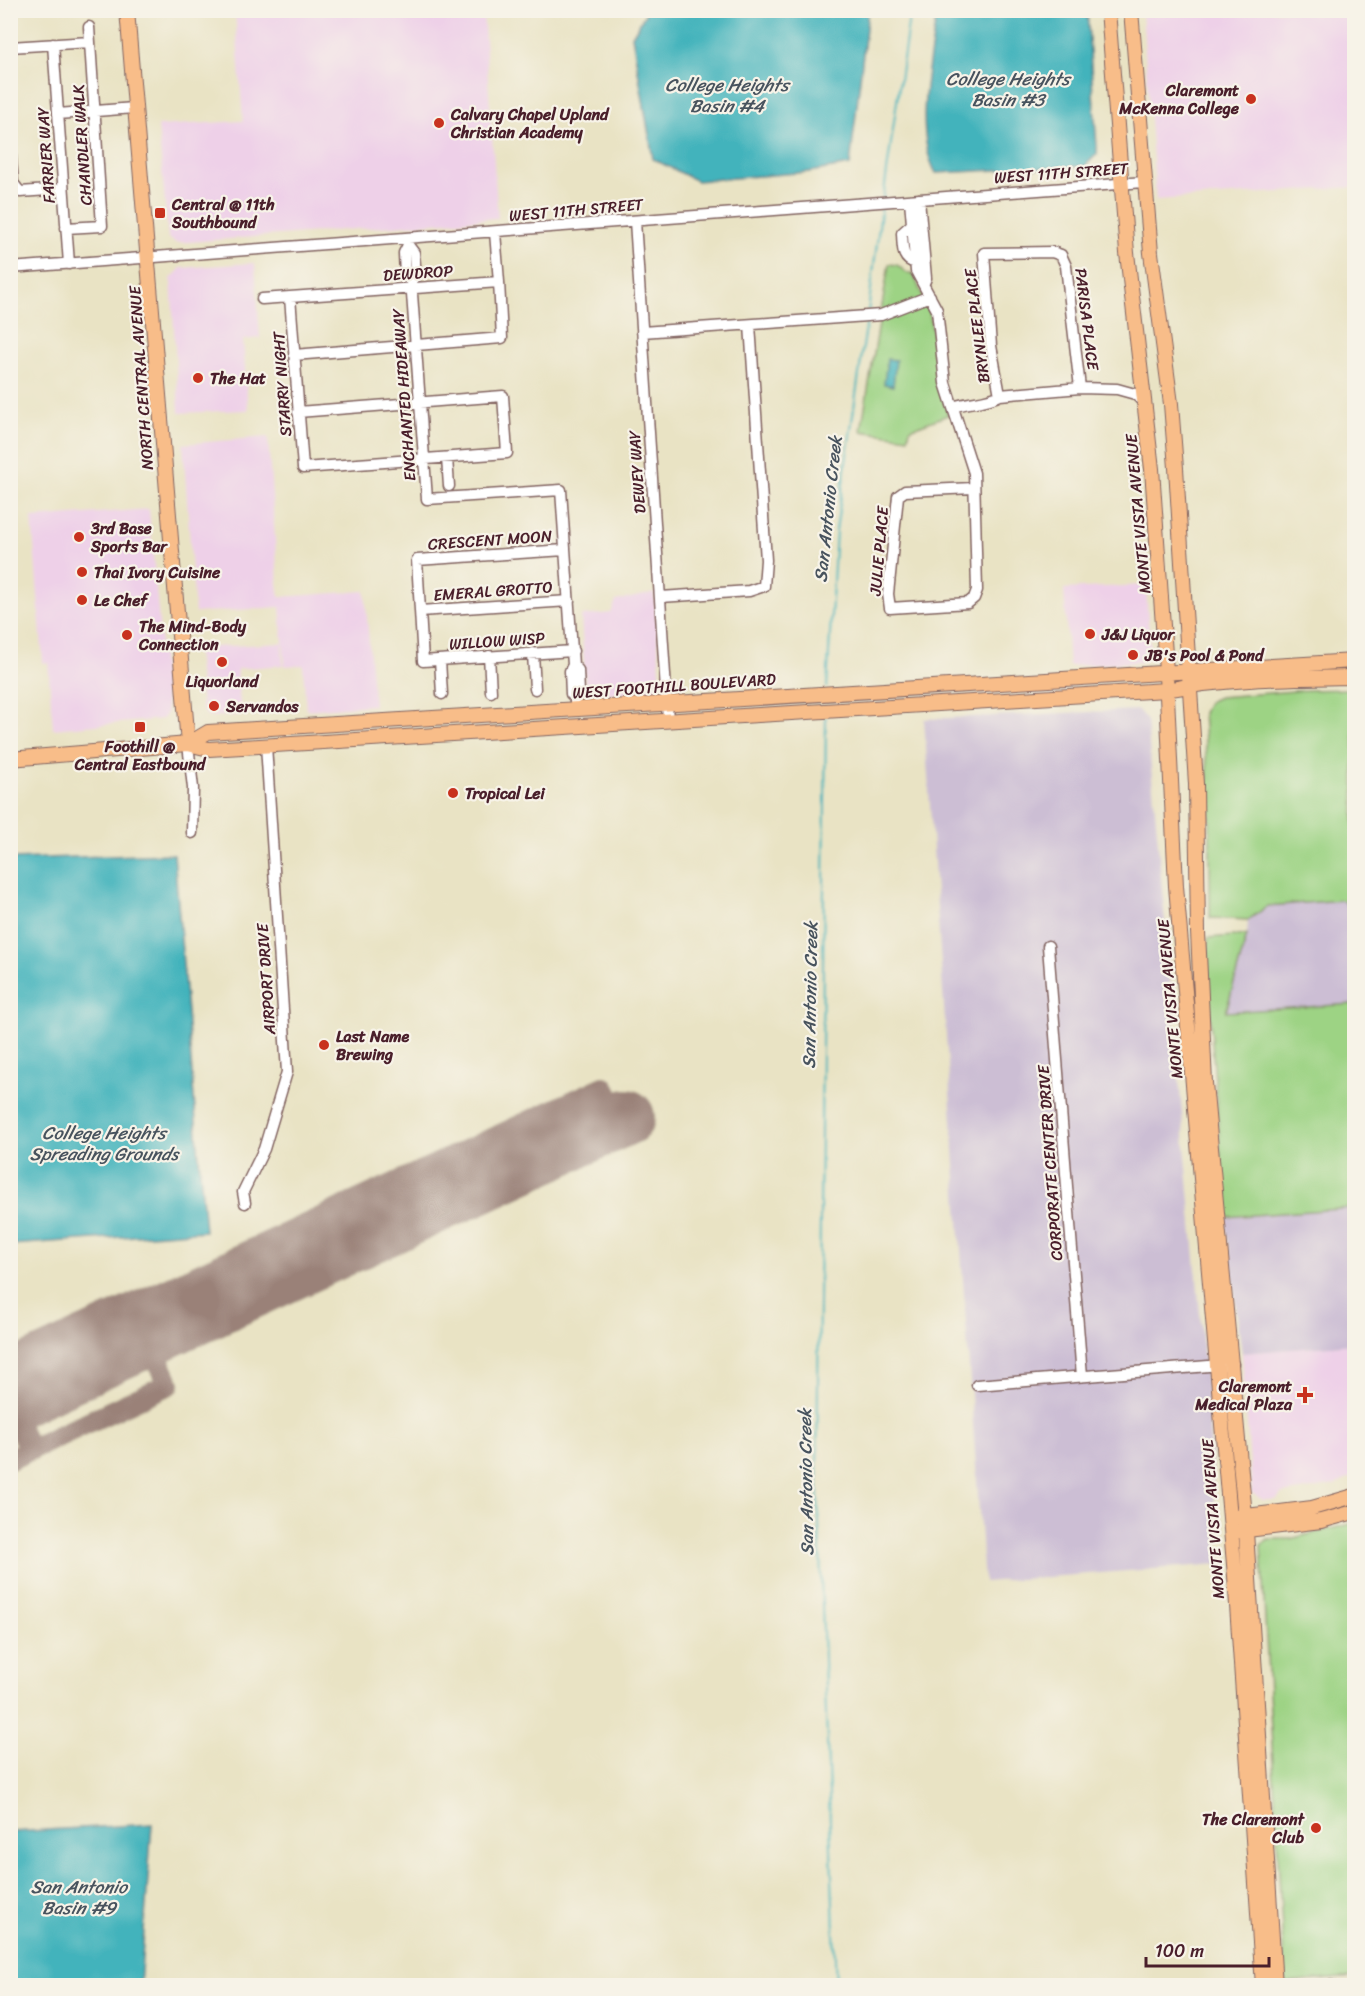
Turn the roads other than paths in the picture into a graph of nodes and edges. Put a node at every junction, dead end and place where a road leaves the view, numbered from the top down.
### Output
1 (127, 10) edge
2 (1108, 10) edge
3 (1131, 10) edge
4 (89, 27) dead end
5 (90, 42) junction
6 (52, 44) junction
7 (10, 47) edge
8 (134, 108) junction
9 (94, 111) junction
10 (58, 114) junction
11 (10, 147) edge
12 (1144, 182) junction
13 (1122, 183) junction
14 (63, 189) junction
15 (914, 200) junction
16 (635, 221) junction
17 (66, 228) junction
18 (494, 232) junction
19 (408, 242) junction
20 (984, 253) joint
21 (148, 259) junction
22 (919, 262) junction
23 (69, 264) junction
24 (10, 268) edge
25 (499, 282) junction
26 (411, 284) junction
27 (930, 296) junction
28 (290, 297) junction
29 (262, 299) dead end
30 (750, 325) junction
31 (642, 332) junction
32 (416, 345) junction
33 (294, 355) junction
34 (1080, 388) junction
35 (1000, 395) junction
36 (420, 402) junction
37 (1145, 404) junction
38 (953, 407) junction
39 (298, 412) junction
40 (447, 458) junction
41 (424, 460) junction
42 (449, 486) dead end
43 (974, 488) junction
44 (565, 550) junction
45 (661, 597) junction
46 (569, 601) junction
47 (420, 611) junction
48 (573, 651) junction
49 (532, 653) junction
50 (489, 656) junction
51 (440, 660) junction
52 (1354, 661) edge
53 (1189, 670) junction
54 (1166, 673) junction
55 (1354, 677) edge
56 (1003, 682) junction
57 (1190, 685) junction
58 (535, 689) dead end
59 (1166, 690) junction
60 (491, 692) dead end
61 (442, 694) dead end
62 (668, 703) junction
63 (949, 703) junction
64 (575, 704) junction
65 (449, 717) junction
66 (668, 720) junction
67 (361, 722) junction
68 (385, 738) junction
69 (303, 743) junction
70 (188, 744) junction
71 (266, 746) junction
72 (10, 759) edge
73 (192, 833) dead end
74 (1048, 946) dead end
75 (245, 1203) dead end
76 (1233, 1364) junction
77 (1216, 1366) junction
78 (1082, 1376) junction
79 (977, 1385) dead end
80 (1354, 1496) edge
81 (1354, 1512) edge
82 (1246, 1523) junction
83 (1230, 1525) junction
84 (1263, 1986) edge
85 (1275, 1986) edge
86 (1329, 1986) edge
87 (1333, 1986) edge

1 - 8 main road, NORTH CENTRAL AVENUE
2 - 13 main road, MONTE VISTA AVENUE
3 - 12 main road, MONTE VISTA AVENUE
4 - 5 street, CHANDLER WALK
5 - 6 street
5 - 9 street, CHANDLER WALK
6 - 7 street
6 - 10 street, FARRIER WAY
8 - 9 street
8 - 21 main road, NORTH CENTRAL AVENUE
9 - 10 street
9 - 17 street, CHANDLER WALK
10 - 14 street, FARRIER WAY
11 - 14 street
12 - 13 street, WEST 11TH STREET
12 - 53 main road, MONTE VISTA AVENUE
13 - 15 street, WEST 11TH STREET
13 - 37 main road, MONTE VISTA AVENUE
14 - 17 street, FARRIER WAY
15 - 16 street, WEST 11TH STREET
15 - 22 street
15 - 22 street
16 - 18 street, WEST 11TH STREET
16 - 31 street, DEWEY WAY
17 - 23 street, FARRIER WAY
18 - 19 street, WEST 11TH STREET
18 - 25 street
19 - 21 street, WEST 11TH STREET
19 - 26 street, ENCHANTED HIDEAWAY
20 - 34 street, PARISA PLACE
20 - 35 street, BRYNLEE PLACE
21 - 23 street, WEST 11TH STREET
21 - 70 main road, NORTH CENTRAL AVENUE
22 - 27 street
23 - 24 street, WEST 11TH STREET
25 - 26 street, DEWDROP
25 - 32 street
26 - 28 street, DEWDROP
26 - 32 street, ENCHANTED HIDEAWAY
27 - 30 street
27 - 38 street
28 - 29 street, DEWDROP
28 - 33 street, STARRY NIGHT
30 - 31 street
30 - 45 street
31 - 45 street, DEWEY WAY
32 - 33 street
32 - 36 street, ENCHANTED HIDEAWAY
33 - 39 street, STARRY NIGHT
34 - 35 street
34 - 37 street
35 - 38 street
36 - 39 street
36 - 40 street
36 - 41 street, ENCHANTED HIDEAWAY
37 - 54 main road, MONTE VISTA AVENUE
38 - 43 street
39 - 41 street, STARRY NIGHT
40 - 41 street
40 - 42 street
41 - 44 street, ENCHANTED HIDEAWAY
43 - 43 street, JULIE PLACE
44 - 46 street
44 - 47 street, CRESCENT MOON
45 - 62 street, DEWEY WAY
46 - 47 street, EMERAL GROTTO
46 - 48 street
47 - 51 street, WILLOW WISP
48 - 49 street, WILLOW WISP
48 - 64 street
49 - 50 street, WILLOW WISP
49 - 58 street
50 - 51 street, WILLOW WISP
50 - 60 street
51 - 61 street
52 - 53 main road, WEST FOOTHILL BOULEVARD
53 - 54 main road, WEST FOOTHILL BOULEVARD
53 - 57 main road, MONTE VISTA AVENUE
54 - 56 main road, WEST FOOTHILL BOULEVARD
54 - 59 main road, MONTE VISTA AVENUE
55 - 57 main road, WEST FOOTHILL BOULEVARD
56 - 62 main road, WEST FOOTHILL BOULEVARD
56 - 63 main road
57 - 59 main road, WEST FOOTHILL BOULEVARD
57 - 76 main road, MONTE VISTA AVENUE
59 - 63 main road, WEST FOOTHILL BOULEVARD
59 - 77 main road, MONTE VISTA AVENUE
62 - 64 main road, WEST FOOTHILL BOULEVARD
62 - 66 street, DEWEY WAY
63 - 66 main road, WEST FOOTHILL BOULEVARD
64 - 65 main road, WEST FOOTHILL BOULEVARD
65 - 67 main road, WEST FOOTHILL BOULEVARD
65 - 68 main road
66 - 68 main road, WEST FOOTHILL BOULEVARD
67 - 69 main road
67 - 70 main road, WEST FOOTHILL BOULEVARD
68 - 69 main road, WEST FOOTHILL BOULEVARD
69 - 71 main road, WEST FOOTHILL BOULEVARD
70 - 71 main road, WEST FOOTHILL BOULEVARD
70 - 72 main road, WEST FOOTHILL BOULEVARD
70 - 73 street
71 - 75 street, AIRPORT DRIVE
74 - 78 street, CORPORATE CENTER DRIVE
76 - 77 street
76 - 82 main road, MONTE VISTA AVENUE
77 - 78 street
77 - 83 main road, MONTE VISTA AVENUE
78 - 79 street
80 - 82 main road
81 - 82 main road
82 - 83 main road
82 - 85 main road, MONTE VISTA AVENUE
83 - 84 main road, MONTE VISTA AVENUE
86 - 87 street

